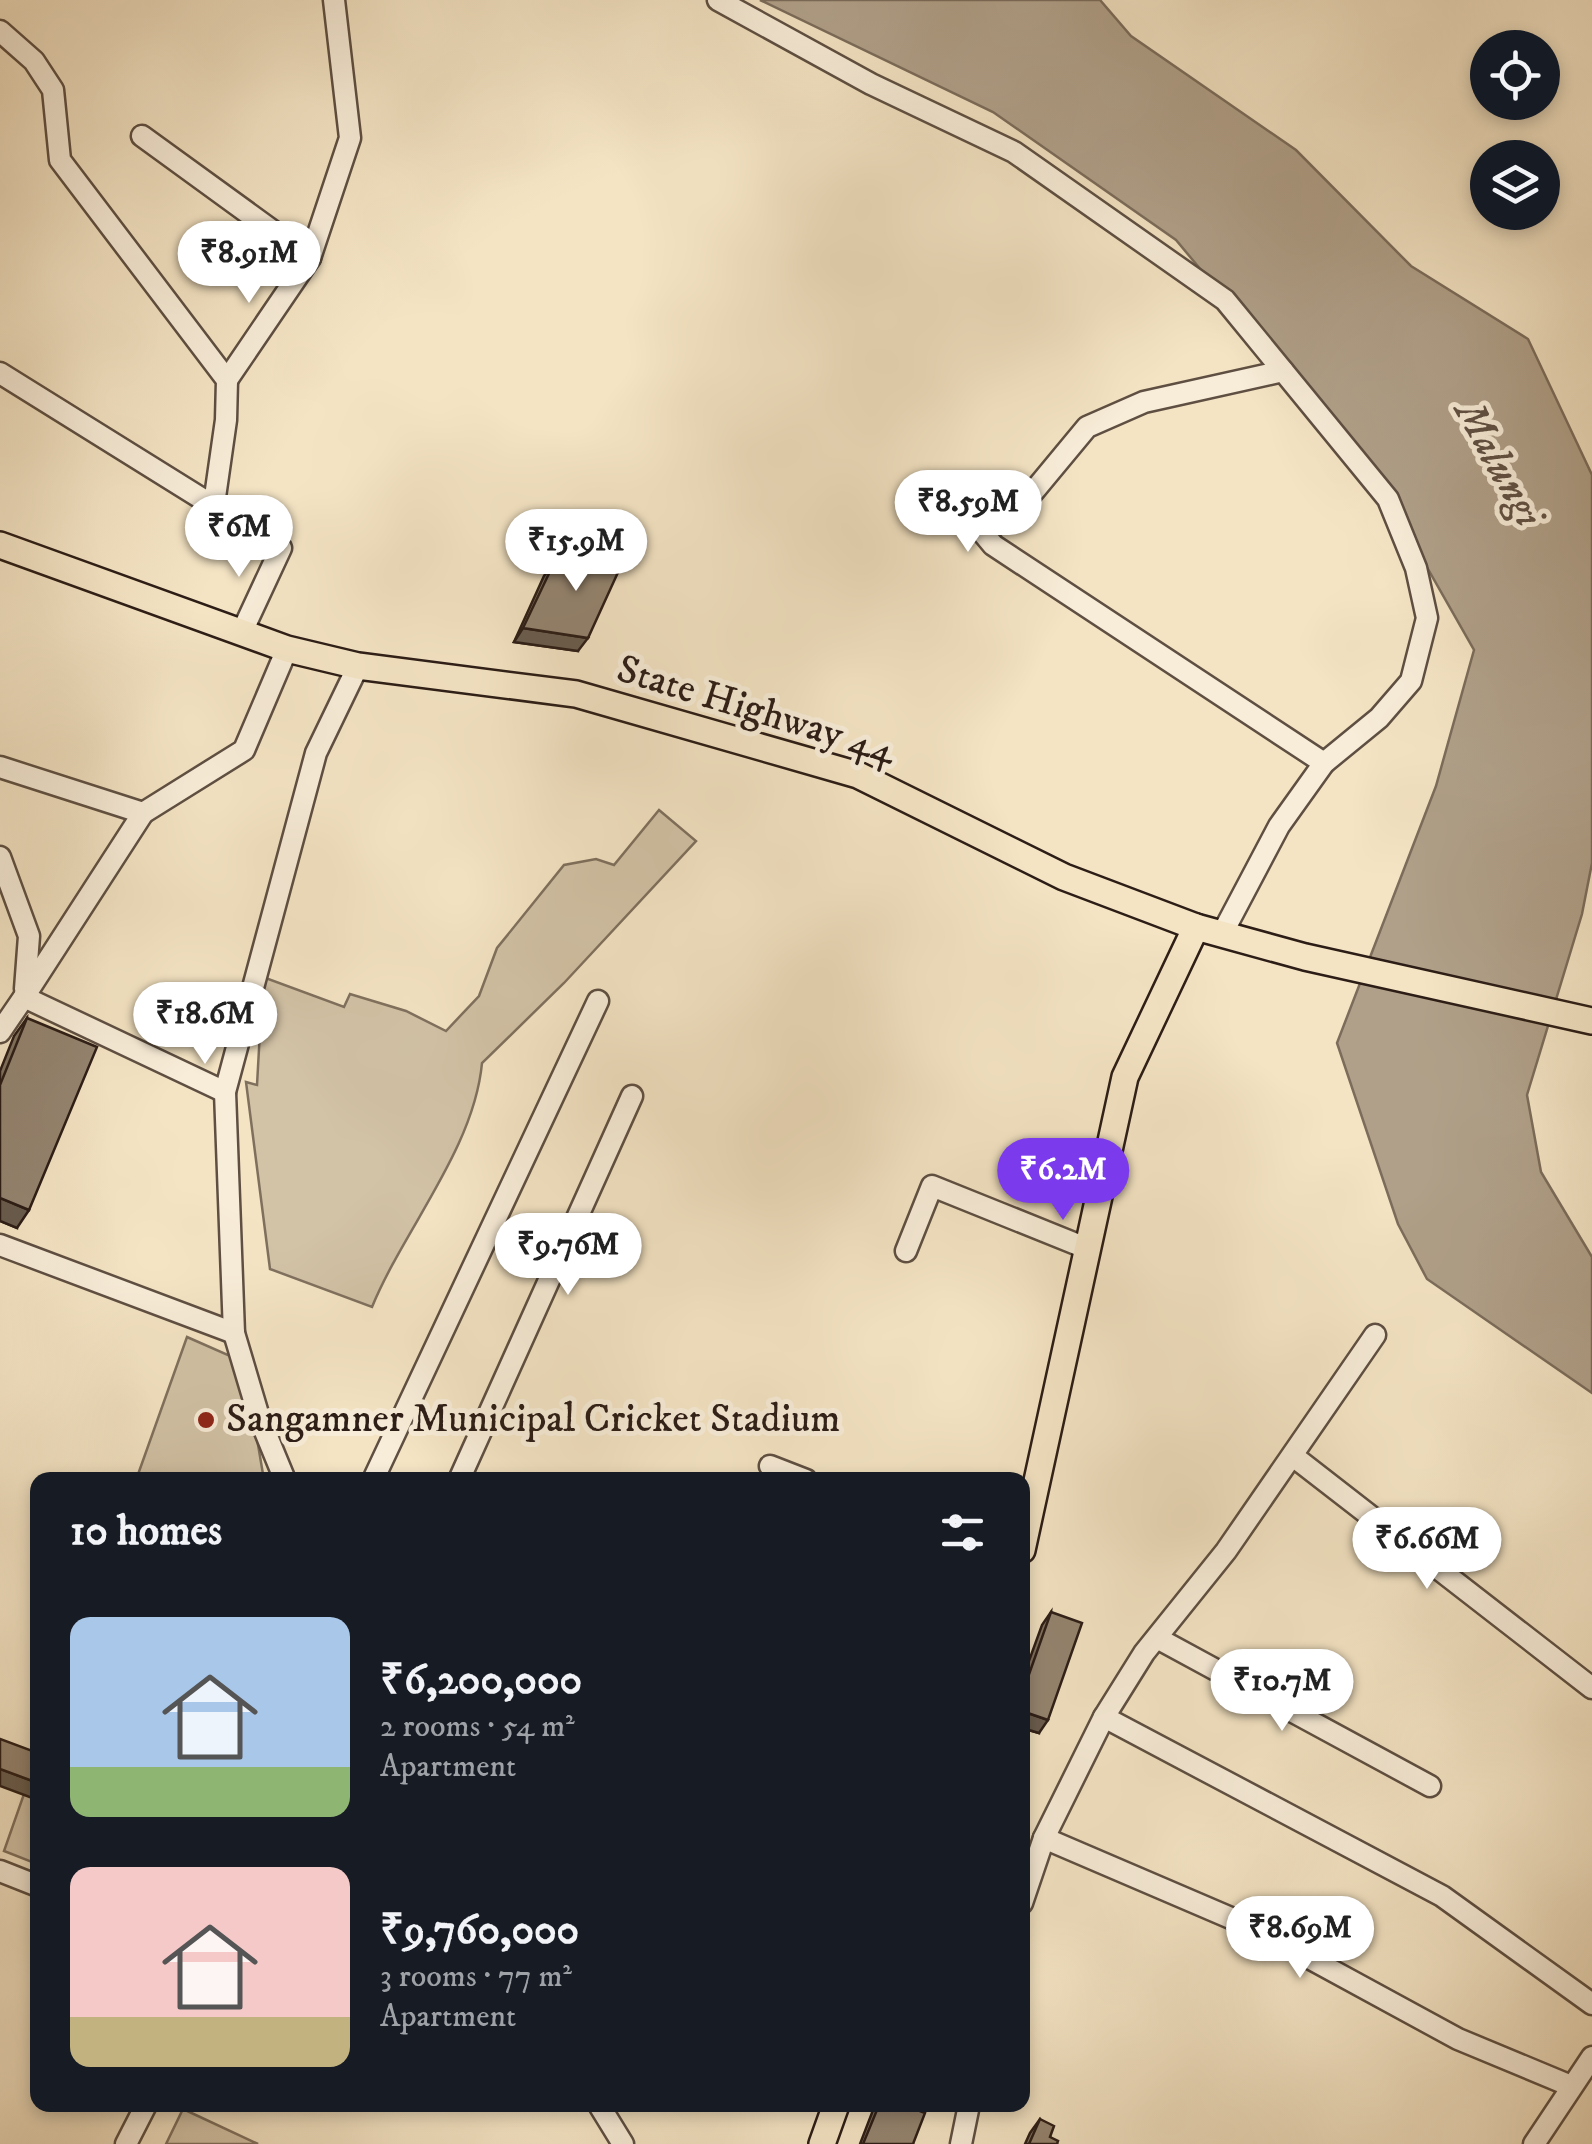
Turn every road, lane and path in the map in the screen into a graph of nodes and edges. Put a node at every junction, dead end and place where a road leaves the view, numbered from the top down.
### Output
1 (334, 0) edge
2 (718, 0) edge
3 (0, 31) edge
4 (142, 136) dead end
5 (310, 258) junction
6 (1282, 371) junction
7 (0, 372) edge
8 (227, 380) junction
9 (214, 504) junction
10 (0, 546) edge
11 (241, 634) junction
12 (288, 649) junction
13 (358, 666) junction
14 (1324, 763) junction
15 (0, 766) edge
16 (142, 813) junction
17 (0, 857) edge
18 (1196, 926) junction
19 (1222, 934) junction
20 (24, 997) junction
21 (598, 1001) dead end
22 (1592, 1021) edge
23 (0, 1032) edge
24 (225, 1092) junction
25 (632, 1096) dead end
26 (1086, 1248) junction
27 (1, 1249) edge
28 (906, 1251) dead end
29 (234, 1333) junction
30 (1375, 1335) dead end
31 (1293, 1456) junction
32 (770, 1466) dead end
33 (283, 1472) edge
34 (377, 1472) edge
35 (463, 1472) edge
36 (785, 1472) edge
37 (1030, 1518) edge
38 (1157, 1638) junction
39 (1592, 1688) edge
40 (1104, 1717) junction
41 (1430, 1786) dead end
42 (1044, 1838) junction
43 (0, 1871) edge
44 (1030, 1879) edge
45 (30, 1883) edge
46 (1592, 2004) edge
47 (1592, 2057) edge
48 (1571, 2086) junction
49 (142, 2112) edge
50 (604, 2112) edge
51 (833, 2112) edge
52 (967, 2112) edge
53 (626, 2142) edge
54 (126, 2144) edge
55 (822, 2144) edge
56 (960, 2144) edge
57 (1534, 2144) edge

1 - 5 street
2 - 6 street
3 - 8 street
4 - 5 street
5 - 8 street
6 - 14 street
6 - 14 street
7 - 9 street
8 - 9 street
9 - 11 street
10 - 11 main road, State Highway 44
11 - 12 main road, State Highway 44
12 - 13 main road, State Highway 44
12 - 16 street
13 - 18 main road, State Highway 44
13 - 24 street
14 - 19 street
15 - 16 street
16 - 20 street
17 - 20 street
18 - 19 main road, State Highway 44
18 - 26 main road
19 - 22 main road, State Highway 44
20 - 23 street
20 - 24 street
21 - 34 street
24 - 29 street
25 - 35 street
26 - 28 street
26 - 37 main road
27 - 29 street
29 - 33 street
30 - 31 street
31 - 38 street
31 - 39 street
32 - 36 street
38 - 40 street
38 - 41 street
40 - 42 street
40 - 46 street
42 - 44 street
42 - 48 street
43 - 45 street
47 - 48 street
48 - 57 street
49 - 54 street
50 - 53 street
51 - 55 main road
52 - 56 street

